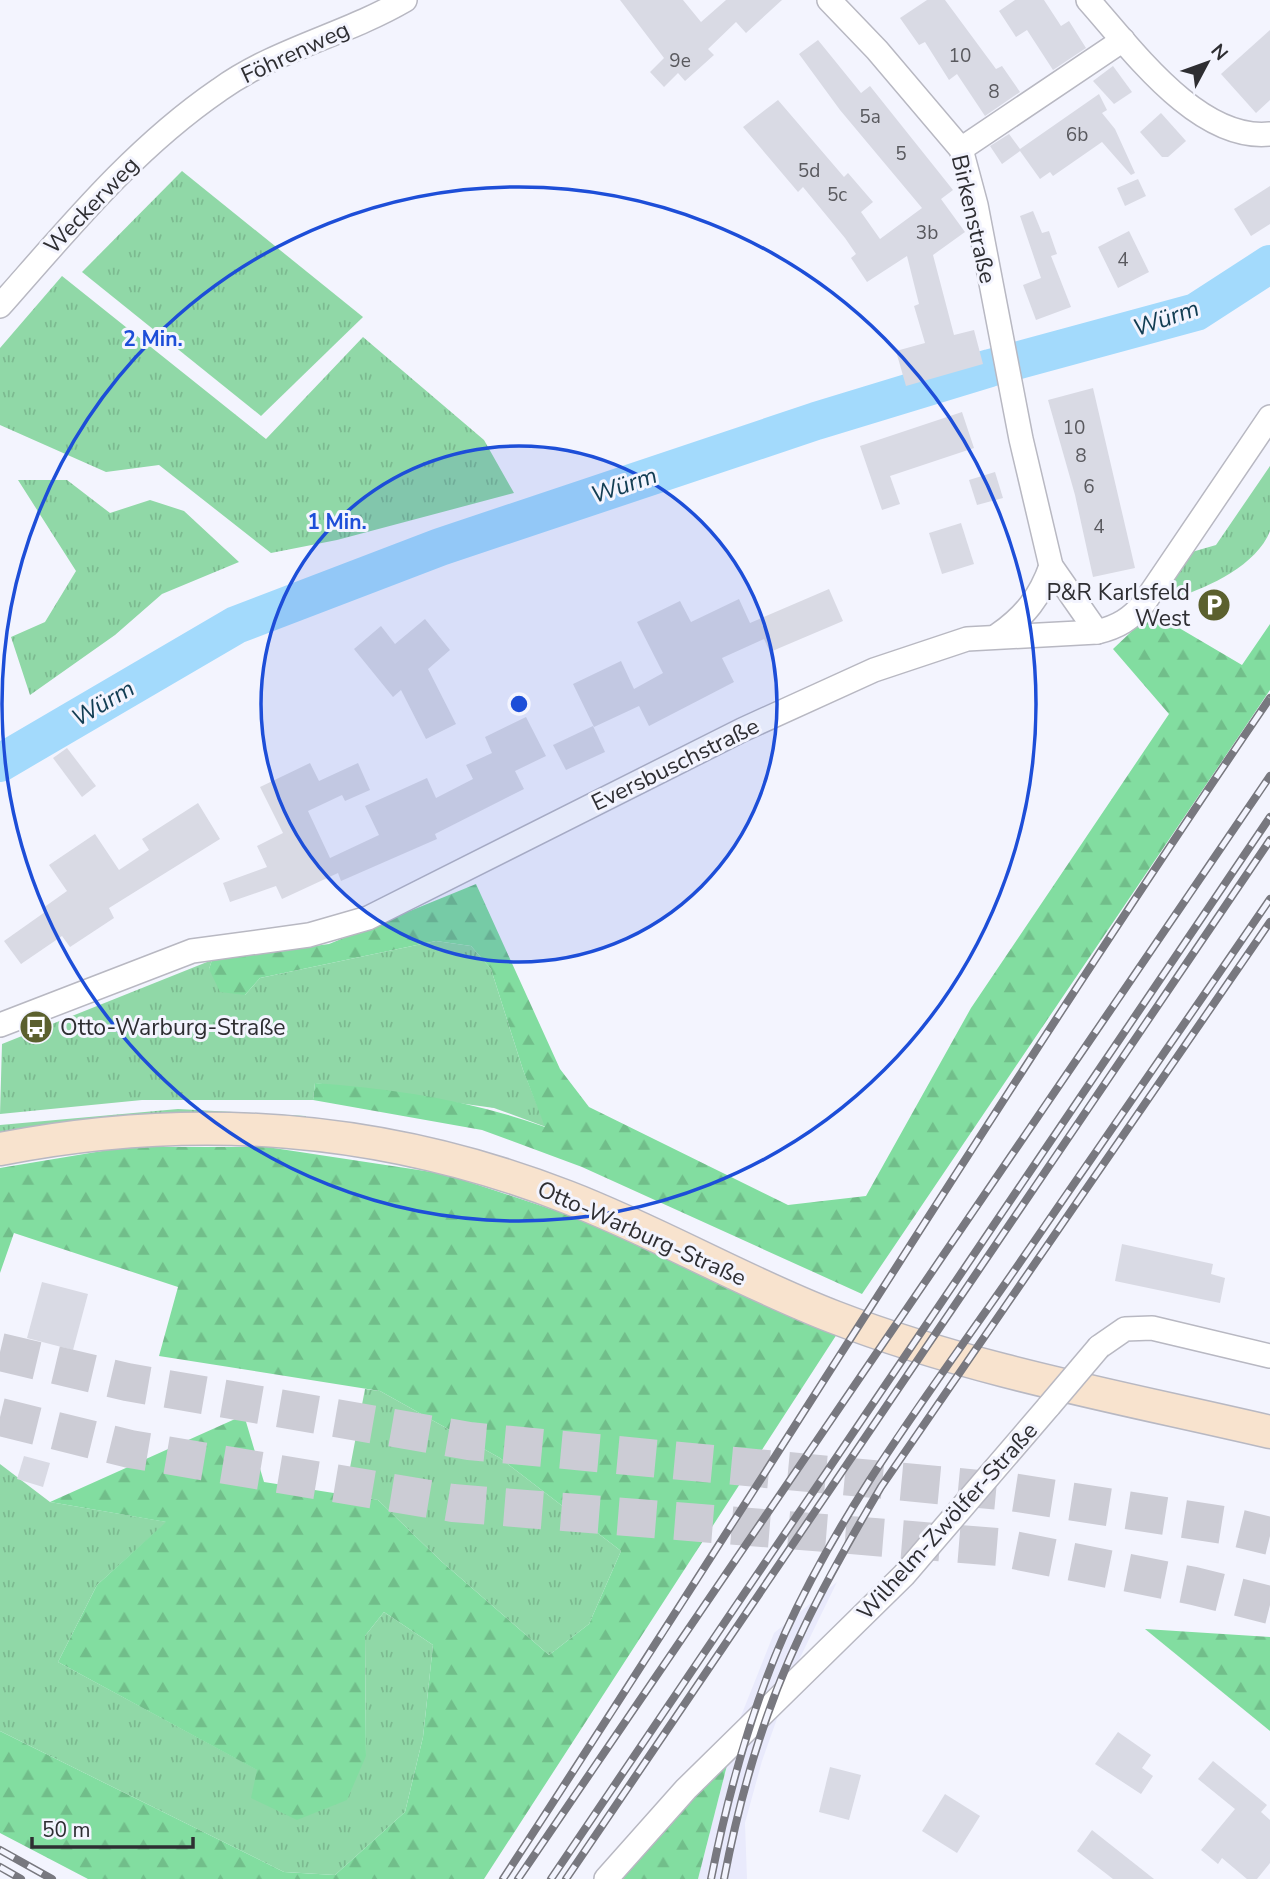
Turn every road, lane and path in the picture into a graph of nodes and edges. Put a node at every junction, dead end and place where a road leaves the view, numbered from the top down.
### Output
1 (405, 0) edge
2 (829, 0) edge
3 (1088, 0) edge
4 (1124, 40) junction
5 (191, 112) joint
6 (1270, 134) edge
7 (961, 149) junction
8 (0, 306) edge
9 (1270, 417) edge
10 (1051, 566) junction
11 (1097, 632) junction
12 (998, 635) junction
13 (0, 1025) edge
14 (0, 1149) edge
15 (1270, 1356) edge
16 (1270, 1432) edge
17 (606, 1879) edge

1 - 5 street, Föhrenweg
2 - 7 street, Birkenstraße
3 - 4 street
4 - 6 street
4 - 7 street
5 - 8 street, Weckerweg
7 - 10 street, Birkenstraße
9 - 11 street, Eversbuschstraße
10 - 11 street
10 - 12 street
11 - 12 street, Eversbuschstraße
12 - 13 street, Eversbuschstraße
14 - 16 main road, Otto-Warburg-Straße
15 - 17 street, Wilhelm-Zwölfer-Straße, bridge

